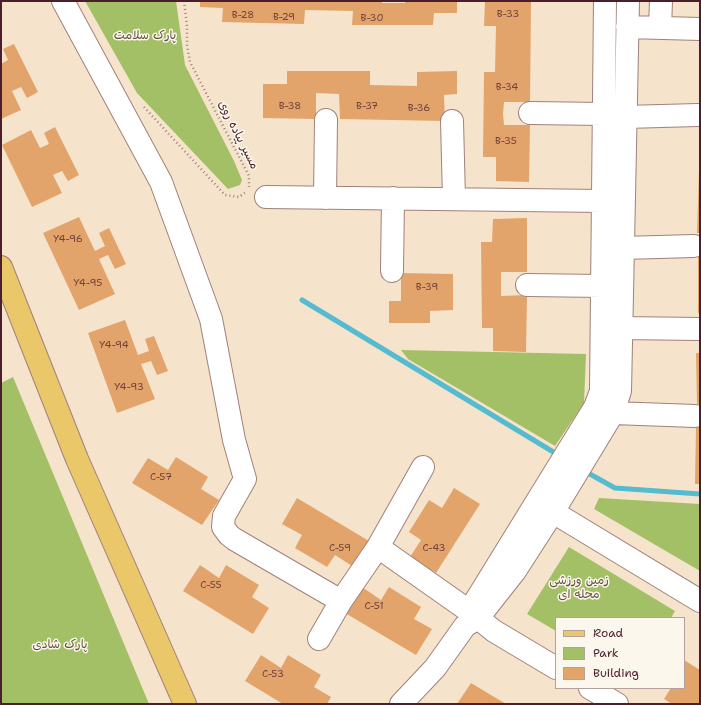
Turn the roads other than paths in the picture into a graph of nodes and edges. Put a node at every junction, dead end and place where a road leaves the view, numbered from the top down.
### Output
1 (63, 1) edge
2 (605, 1) edge
3 (628, 1) edge
4 (661, 1) edge
5 (627, 27) junction
6 (660, 28) junction
7 (700, 29) edge
8 (530, 113) dead end
9 (604, 114) junction
10 (698, 115) dead end
11 (625, 117) junction
12 (326, 120) dead end
13 (452, 121) dead end
14 (266, 197) dead end
15 (325, 198) junction
16 (393, 198) junction
17 (454, 199) junction
18 (602, 201) junction
19 (694, 246) dead end
20 (622, 248) junction
21 (1, 267) edge
22 (392, 271) dead end
23 (527, 285) dead end
24 (602, 286) junction
25 (5, 287) edge
26 (620, 328) junction
27 (700, 329) edge
28 (614, 413) junction
29 (695, 416) dead end
30 (423, 466) dead end
31 (553, 512) junction
32 (378, 547) junction
33 (341, 601) junction
34 (700, 601) edge
35 (471, 618) junction
36 (319, 639) dead end
37 (555, 667) edge
38 (592, 689) edge
39 (185, 704) edge
40 (401, 704) edge
41 (617, 704) edge

1 - 33 street
2 - 9 street
3 - 5 street
4 - 6 street
5 - 6 street
5 - 11 street
6 - 7 street
8 - 9 street
9 - 18 street
10 - 11 street
11 - 20 street
12 - 15 street
13 - 17 street
14 - 15 street
15 - 16 street
16 - 17 street
16 - 22 street
17 - 18 street
18 - 24 street
19 - 20 street
20 - 26 street
21 - 25 main road
23 - 24 street
24 - 35 street
25 - 39 main road
26 - 27 street
26 - 28 street
28 - 29 street
28 - 31 street
30 - 32 street
31 - 34 street
31 - 35 street
32 - 33 street
32 - 35 street
33 - 36 street
35 - 37 street
35 - 40 street
38 - 41 street

